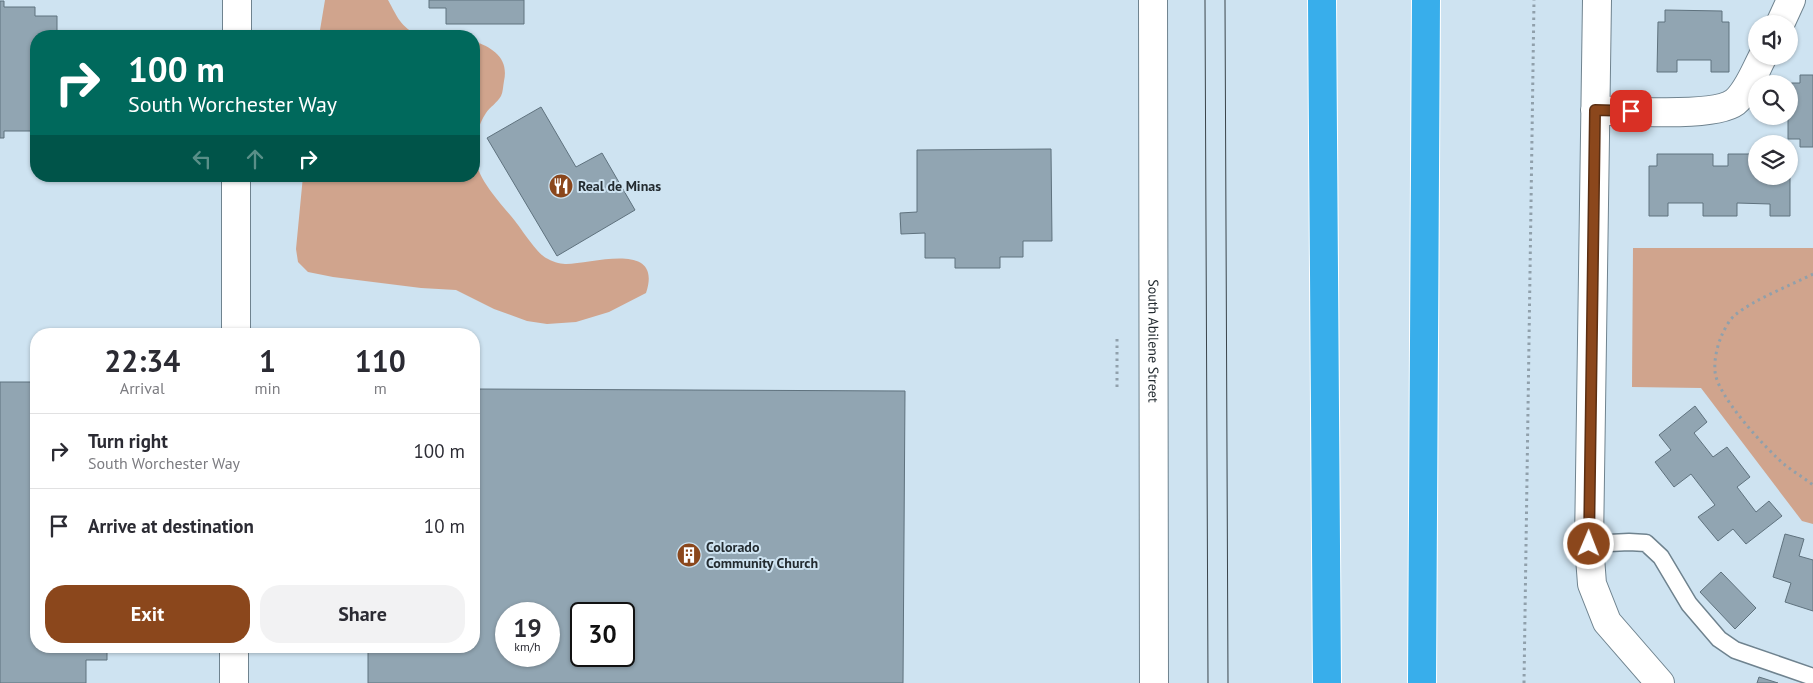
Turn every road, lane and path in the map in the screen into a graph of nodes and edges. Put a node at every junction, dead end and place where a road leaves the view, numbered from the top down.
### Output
1 (237, 0) edge
2 (1153, 0) edge
3 (1309, 0) edge
4 (1322, 0) edge
5 (1426, 0) edge
6 (1534, 0) edge
7 (1597, 0) edge
8 (1791, 0) edge
9 (1784, 15) edge
10 (237, 30) edge
11 (1758, 65) edge
12 (1595, 110) junction
13 (236, 182) edge
14 (1324, 213) junction
15 (1813, 274) edge
16 (236, 328) edge
17 (1117, 339) dead end
18 (1117, 391) dead end
19 (1813, 485) edge
20 (1589, 544) junction
21 (234, 653) edge
22 (1813, 677) edge
23 (1651, 680) edge
24 (234, 683) edge
25 (1154, 683) edge
26 (1327, 683) edge
27 (1422, 683) edge
28 (1524, 683) edge

1 - 10 street
2 - 25 street, South Abilene Street
3 - 14 highway
4 - 14 highway
5 - 27 highway
6 - 28 path
7 - 12 street
8 - 9 street
11 - 12 street
12 - 20 street
13 - 16 street
14 - 26 highway
15 - 19 path
17 - 18 path
20 - 22 lane
20 - 23 street
21 - 24 street

